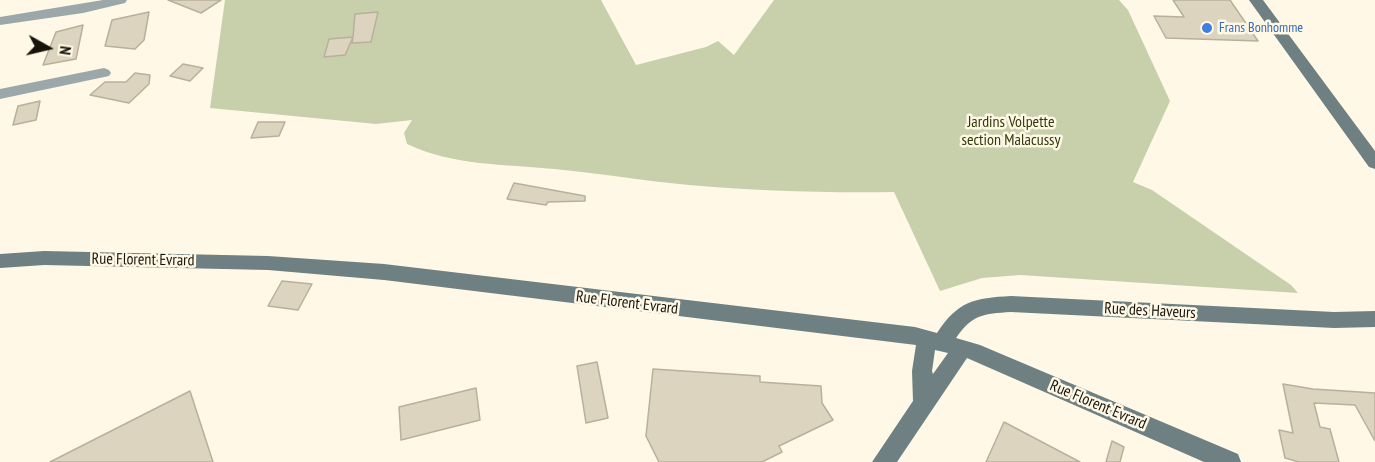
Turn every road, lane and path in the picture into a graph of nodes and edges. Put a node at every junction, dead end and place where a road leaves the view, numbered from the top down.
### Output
1 (120, 0) edge
2 (1256, 0) edge
3 (0, 21) edge
4 (104, 73) dead end
5 (0, 94) edge
6 (1375, 163) edge
7 (0, 261) edge
8 (1375, 319) edge
9 (944, 343) junction
10 (924, 404) junction
11 (883, 462) edge
12 (1230, 462) edge

1 - 3 street
2 - 6 street
4 - 5 street
7 - 9 street, Rue Florent Evrard
8 - 9 street, Rue des Haveurs
9 - 10 street
9 - 10 street, Rue des Haveurs
9 - 12 street, Rue Florent Evrard
10 - 11 street, Rue des Haveurs

